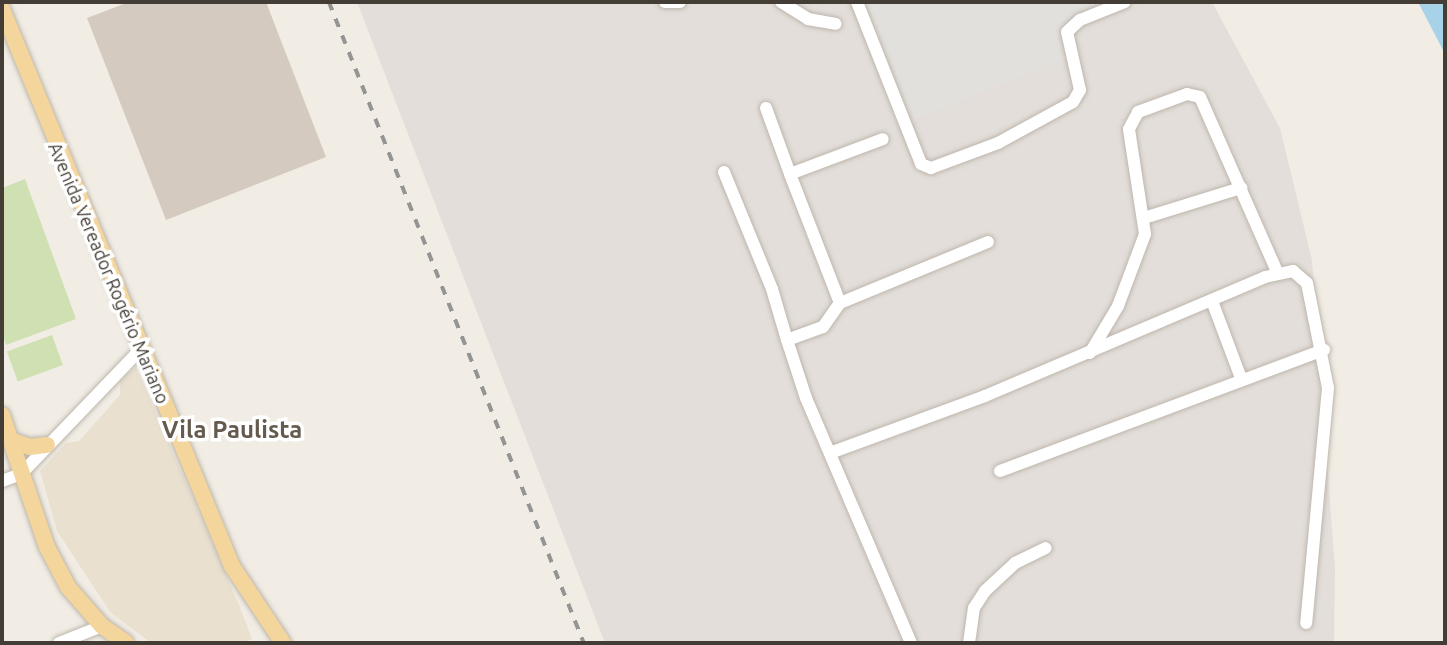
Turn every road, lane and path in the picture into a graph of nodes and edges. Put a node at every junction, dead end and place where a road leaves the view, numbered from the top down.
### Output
1 (665, 2) edge
2 (680, 2) edge
3 (781, 2) edge
4 (857, 2) edge
5 (1125, 2) edge
6 (2, 9) edge
7 (836, 24) dead end
8 (766, 108) dead end
9 (883, 139) dead end
10 (724, 172) dead end
11 (790, 174) junction
12 (1241, 188) junction
13 (1144, 218) junction
14 (988, 242) dead end
15 (1278, 274) junction
16 (1212, 301) junction
17 (840, 303) junction
18 (787, 340) junction
19 (141, 349) junction
20 (1324, 350) junction
21 (1090, 353) junction
22 (1241, 378) junction
23 (2, 415) edge
24 (10, 440) junction
25 (47, 445) junction
26 (830, 453) junction
27 (1000, 471) dead end
28 (21, 474) junction
29 (2, 481) edge
30 (1045, 548) dead end
31 (1306, 624) dead end
32 (102, 626) junction
33 (60, 643) edge
34 (126, 643) edge
35 (284, 643) edge
36 (911, 643) edge
37 (969, 643) edge

1 - 2 street
3 - 7 street
4 - 5 street
6 - 19 main road, Avenida Vereador Rogério Mariano
8 - 11 street
9 - 11 street
10 - 18 street
11 - 17 street
12 - 13 street
12 - 13 street
12 - 15 street
13 - 21 street
14 - 17 street
15 - 16 street
15 - 20 street
16 - 21 street
16 - 22 street
17 - 18 street
18 - 26 street
19 - 25 street
19 - 35 main road, Avenida Vereador Rogério Mariano
20 - 22 street
20 - 31 street
21 - 26 street
22 - 27 street
23 - 24 main road
24 - 25 main road
24 - 28 main road
25 - 28 street
26 - 36 street
28 - 29 street
28 - 32 main road
30 - 37 street
32 - 33 street
32 - 34 main road

